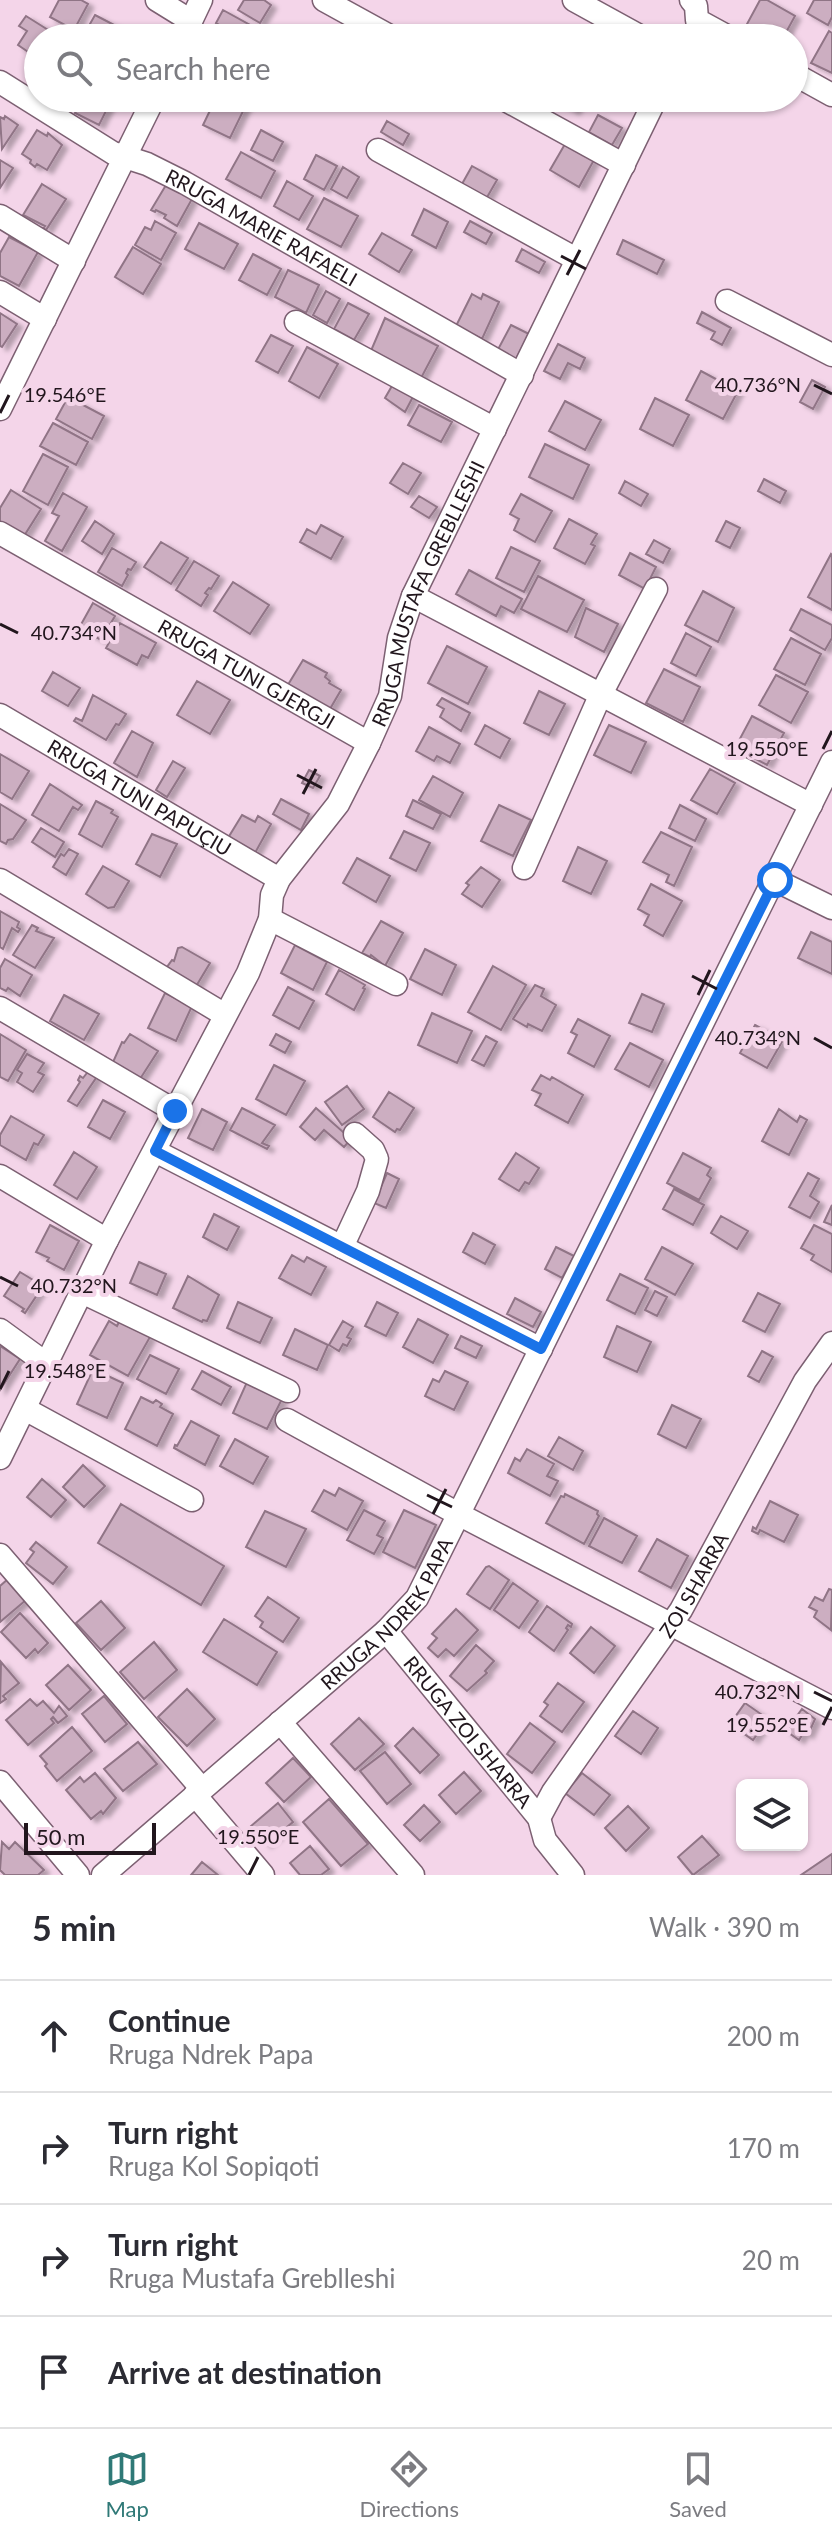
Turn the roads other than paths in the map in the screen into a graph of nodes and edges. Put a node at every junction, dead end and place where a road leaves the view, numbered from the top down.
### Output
1 (157, 0) edge
2 (201, 0) edge
3 (324, 0) edge
4 (574, 0) edge
5 (182, 24) edge
6 (189, 24) edge
7 (368, 24) edge
8 (618, 24) edge
9 (0, 82) edge
10 (808, 82) edge
11 (832, 95) edge
12 (24, 97) edge
13 (48, 112) edge
14 (147, 112) edge
15 (527, 112) edge
16 (649, 112) edge
17 (378, 150) dead end
18 (125, 157) junction
19 (624, 165) junction
20 (0, 216) edge
21 (576, 259) junction
22 (74, 261) junction
23 (0, 292) edge
24 (727, 301) dead end
25 (45, 319) junction
26 (296, 322) dead end
27 (832, 355) edge
28 (522, 375) junction
29 (0, 409) edge
30 (495, 429) junction
31 (0, 533) edge
32 (656, 589) dead end
33 (413, 596) junction
34 (600, 696) junction
35 (0, 715) edge
36 (369, 743) junction
37 (832, 762) edge
38 (811, 805) junction
39 (524, 868) dead end
40 (279, 879) junction
41 (0, 880) edge
42 (775, 880) junction
43 (832, 908) edge
44 (270, 919) junction
45 (396, 984) dead end
46 (0, 1008) edge
47 (225, 1015) junction
48 (175, 1111) junction
49 (355, 1134) dead end
50 (155, 1151) junction
51 (0, 1176) edge
52 (107, 1240) junction
53 (342, 1247) junction
54 (82, 1292) junction
55 (0, 1330) edge
56 (832, 1343) edge
57 (541, 1349) junction
58 (48, 1365) junction
59 (288, 1391) dead end
60 (25, 1409) junction
61 (287, 1420) dead end
62 (0, 1458) edge
63 (192, 1500) dead end
64 (460, 1515) junction
65 (0, 1555) edge
66 (671, 1626) junction
67 (386, 1631) junction
68 (832, 1708) edge
69 (280, 1722) junction
70 (0, 1782) edge
71 (198, 1792) junction
72 (539, 1818) junction
73 (78, 1875) edge
74 (103, 1875) edge
75 (263, 1875) edge
76 (413, 1875) edge
77 (573, 1875) edge

1 - 5 street
2 - 6 street
3 - 7 street
4 - 8 street
9 - 12 street, RRUGA MARIE RAFAELI
10 - 11 street
13 - 18 street, RRUGA MARIE RAFAELI
14 - 18 street
15 - 19 street
16 - 19 street, RRUGA MUSTAFA GREBLLESHI
17 - 21 street
18 - 22 street
18 - 28 street, RRUGA MARIE RAFAELI
19 - 21 street, RRUGA MUSTAFA GREBLLESHI
20 - 22 street
21 - 28 street, RRUGA MUSTAFA GREBLLESHI
22 - 25 street
23 - 25 street
24 - 27 street
25 - 29 street
26 - 30 street
28 - 30 street, RRUGA MUSTAFA GREBLLESHI
30 - 33 street, RRUGA MUSTAFA GREBLLESHI
31 - 36 street, RRUGA TUNI GJERGJI
32 - 34 street
33 - 34 street
33 - 36 street, RRUGA MUSTAFA GREBLLESHI
34 - 38 street
34 - 39 street
35 - 40 street, RRUGA TUNI PAPUÇIU
36 - 40 street, RRUGA MUSTAFA GREBLLESHI
37 - 38 street, RRUGA NDREK PAPA
38 - 42 street, RRUGA NDREK PAPA
40 - 44 street, RRUGA MUSTAFA GREBLLESHI
41 - 47 street
42 - 43 street
42 - 57 street, RRUGA NDREK PAPA
44 - 45 street
44 - 47 street, RRUGA MUSTAFA GREBLLESHI
46 - 48 street
47 - 48 street, RRUGA MUSTAFA GREBLLESHI
48 - 50 street, RRUGA MUSTAFA GREBLLESHI
49 - 53 street
50 - 52 street, RRUGA MUSTAFA GREBLLESHI
50 - 53 street
51 - 52 street
52 - 54 street, RRUGA MUSTAFA GREBLLESHI
53 - 57 street
54 - 58 street, RRUGA MUSTAFA GREBLLESHI
54 - 59 street
55 - 58 street
56 - 66 street, ZOI SHARRA
57 - 64 street, RRUGA NDREK PAPA
58 - 60 street, RRUGA MUSTAFA GREBLLESHI
60 - 62 street, RRUGA MUSTAFA GREBLLESHI
60 - 63 street
61 - 64 street
64 - 66 street
64 - 67 street, RRUGA NDREK PAPA
65 - 71 street
66 - 68 street
66 - 72 street, ZOI SHARRA
67 - 69 street, RRUGA NDREK PAPA
67 - 72 street, RRUGA ZOI SHARRA
69 - 71 street, RRUGA NDREK PAPA
69 - 76 street
70 - 73 street
71 - 74 street, RRUGA NDREK PAPA
71 - 75 street
72 - 77 street, RRUGA ZOI SHARRA

